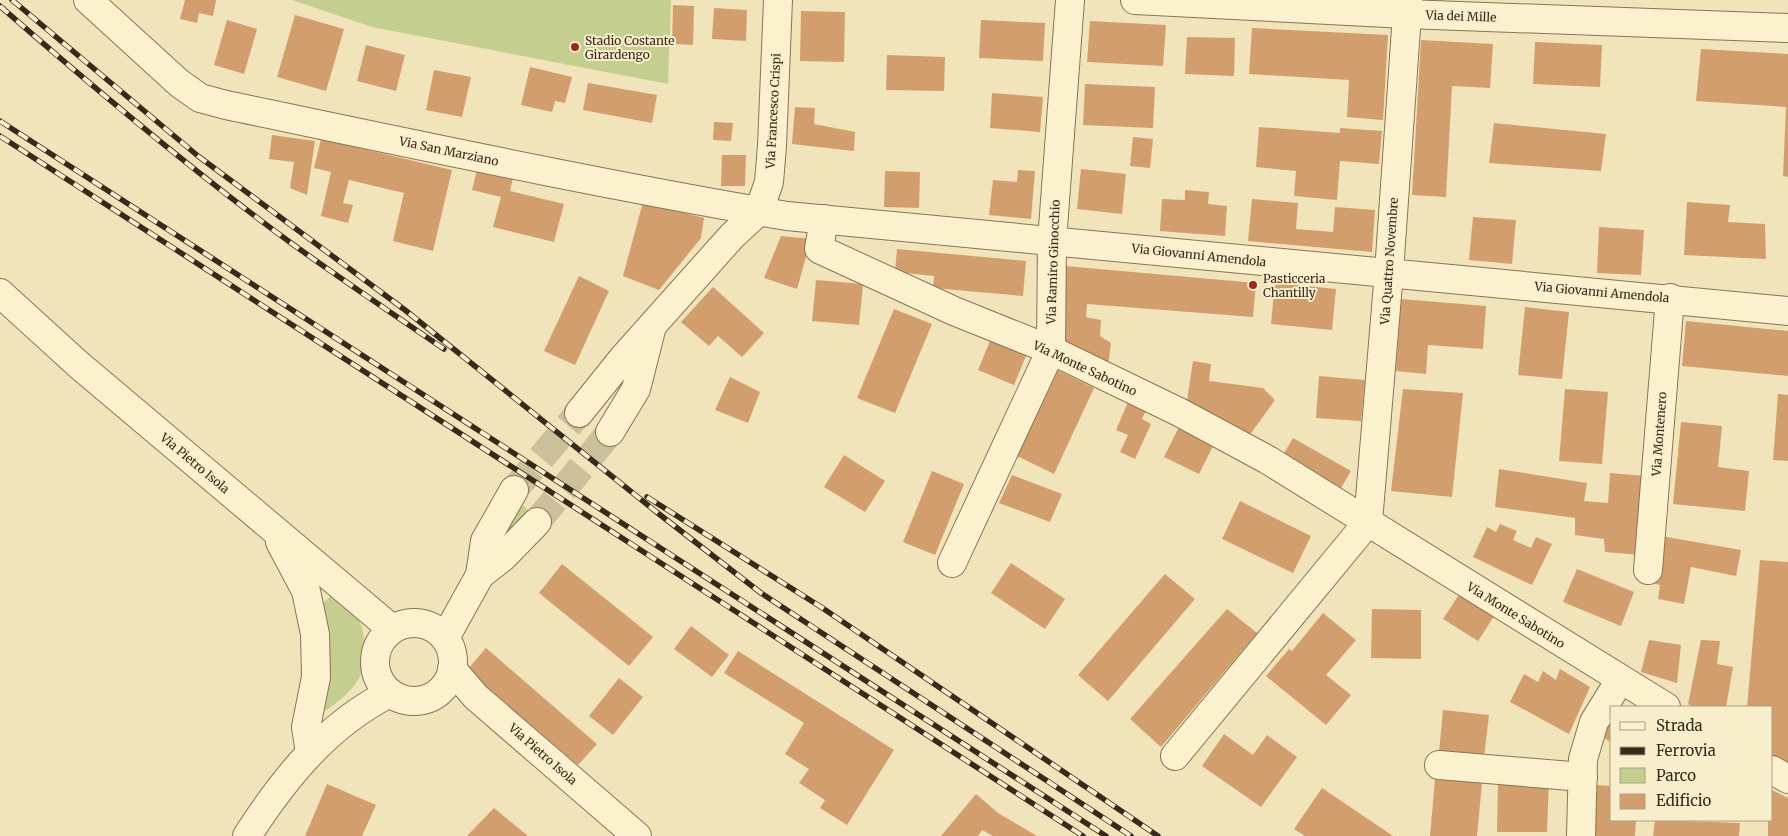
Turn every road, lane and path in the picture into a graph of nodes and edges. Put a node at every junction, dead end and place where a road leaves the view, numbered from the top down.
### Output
1 (88, 0) edge
2 (778, 0) edge
3 (1070, 0) edge
4 (1135, 0) edge
5 (1407, 7) edge
6 (1788, 28) edge
7 (760, 211) junction
8 (824, 219) junction
9 (1052, 241) junction
10 (1389, 272) junction
11 (0, 293) edge
12 (1670, 298) junction
13 (1788, 311) edge
14 (651, 328) junction
15 (1051, 350) junction
16 (578, 413) tunnel mouth
17 (610, 432) tunnel mouth
18 (514, 490) tunnel mouth
19 (537, 522) tunnel mouth
20 (1368, 522) junction
21 (274, 529) junction
22 (952, 563) dead end
23 (1648, 570) dead end
24 (480, 575) junction
25 (392, 629) junction
26 (445, 638) junction
27 (452, 669) junction
28 (1620, 680) junction
29 (390, 692) junction
30 (1664, 706) edge
31 (310, 753) junction
32 (1175, 756) dead end
33 (1440, 765) dead end
34 (1773, 771) edge
35 (1582, 777) junction
36 (1788, 779) edge
37 (247, 836) edge
38 (638, 836) edge
39 (1581, 836) edge

1 - 7 street, Via San Marziano
2 - 7 street, Via Francesco Crispi
3 - 9 street, Via Ramiro Ginocchio
4 - 5 street, Via dei Mille
5 - 6 street, Via dei Mille
5 - 10 street, Via Quattro Novembre
7 - 8 street, Via Giovanni Amendola
7 - 14 street
8 - 9 street, Via Giovanni Amendola
8 - 15 street, Via Monte Sabotino
9 - 10 street, Via Giovanni Amendola
9 - 15 street, Via Ramiro Ginocchio
10 - 12 street, Via Giovanni Amendola
10 - 20 street, Via Quattro Novembre
11 - 21 street, Via Pietro Isola
12 - 13 street, Via Giovanni Amendola
12 - 23 street, Via Montenero
14 - 16 street
14 - 17 street
15 - 20 street, Via Monte Sabotino
15 - 22 street, Via Ramiro Ginocchio
18 - 24 street
19 - 24 street
20 - 28 street, Via Monte Sabotino
20 - 32 street
21 - 25 street, Via Pietro Isola
21 - 31 street
24 - 26 street
25 - 26 street
25 - 29 street
26 - 27 street
27 - 29 street
27 - 38 street, Via Pietro Isola
28 - 30 street, Via Monte Sabotino
28 - 35 street
29 - 31 street
31 - 37 street
33 - 35 street
34 - 36 street
35 - 39 street

